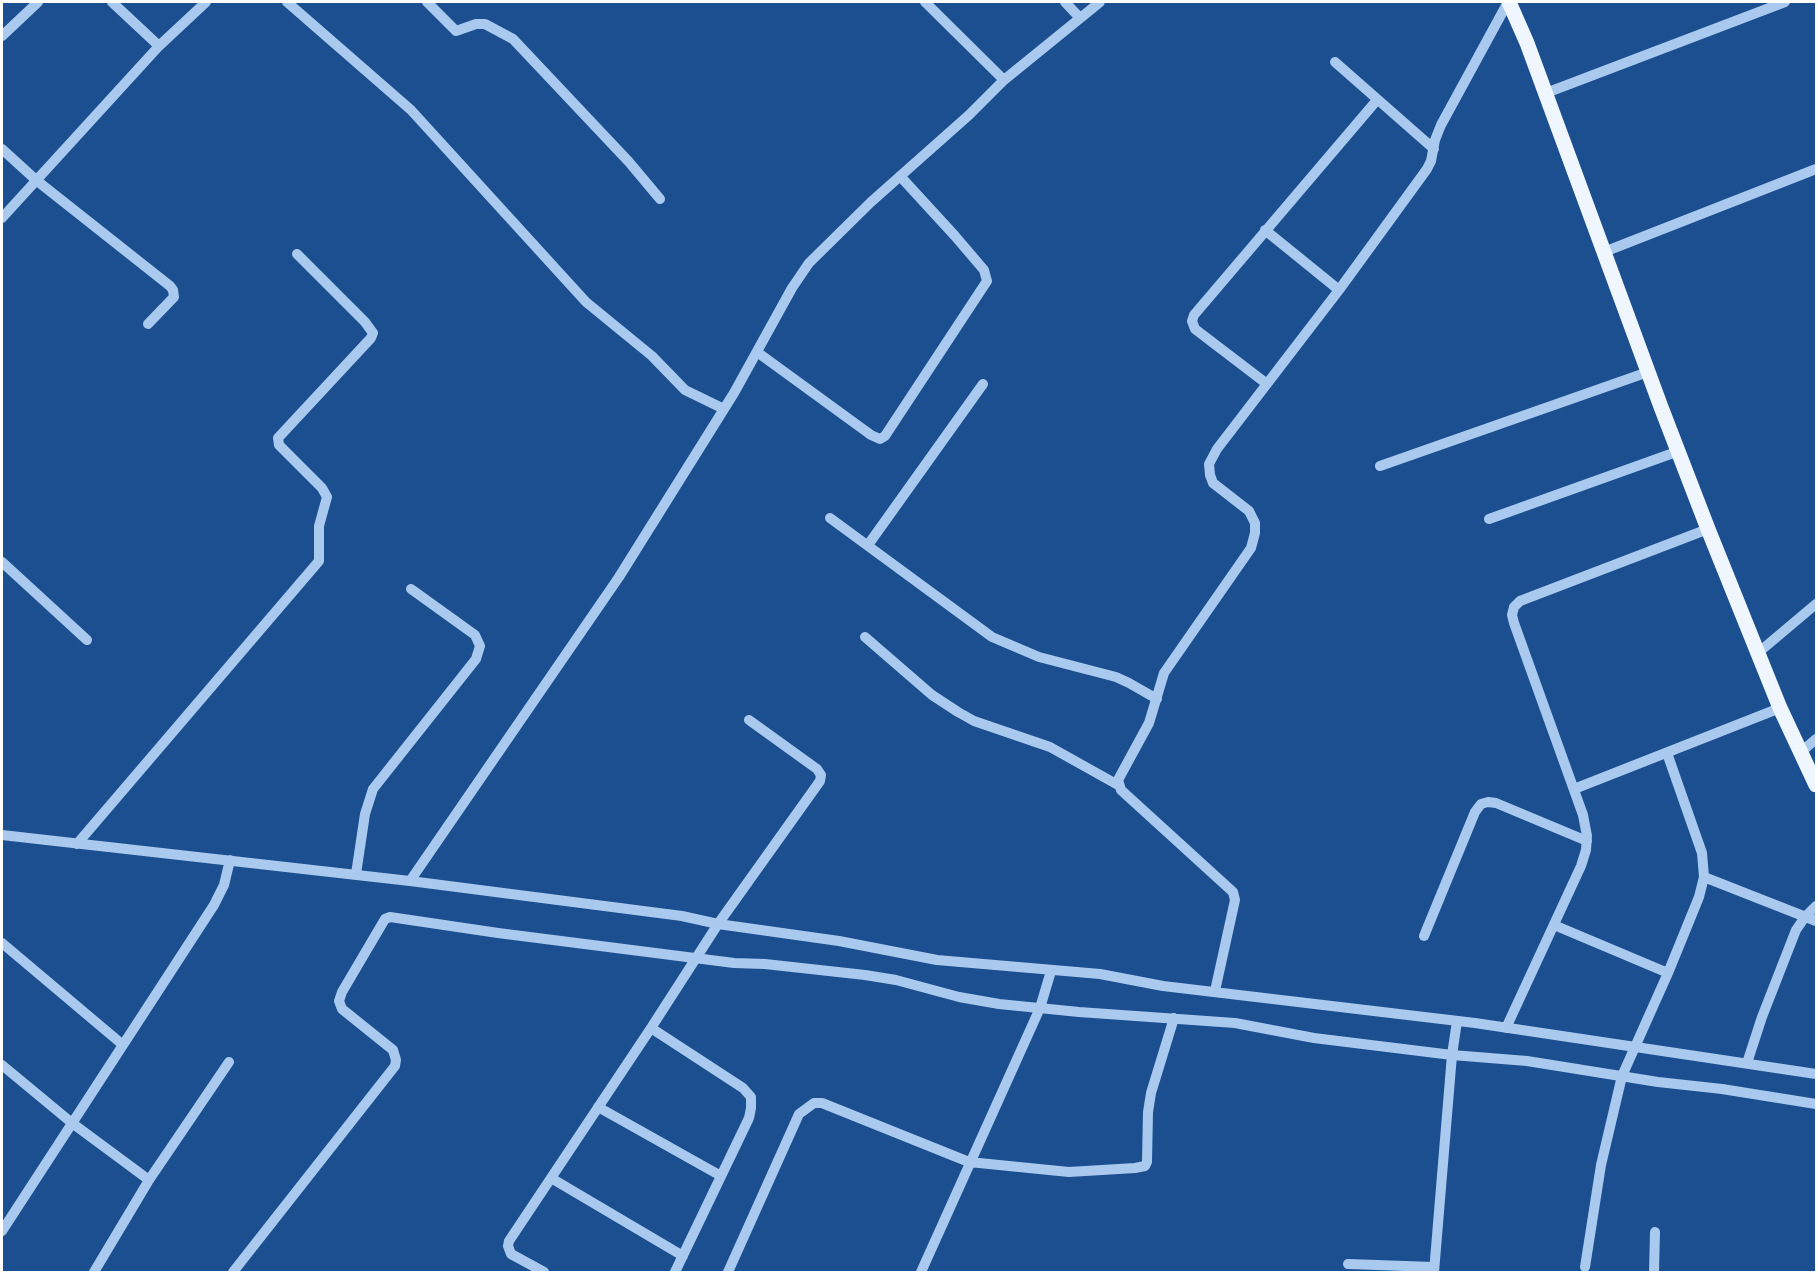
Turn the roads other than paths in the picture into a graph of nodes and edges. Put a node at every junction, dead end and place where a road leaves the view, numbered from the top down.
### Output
1 (38, 2) edge
2 (112, 2) edge
3 (206, 2) edge
4 (286, 2) edge
5 (426, 2) edge
6 (925, 2) edge
7 (1065, 2) edge
8 (1100, 2) edge
9 (1509, 2) edge
10 (1785, 2) edge
11 (1080, 18) junction
12 (2, 33) edge
13 (159, 46) junction
14 (1335, 62) dead end
15 (1004, 80) junction
16 (1546, 93) junction
17 (1377, 100) junction
18 (2, 149) edge
19 (1434, 149) junction
20 (1816, 169) edge
21 (900, 177) junction
22 (36, 180) junction
23 (660, 199) dead end
24 (2, 218) edge
25 (1265, 230) junction
26 (1604, 252) junction
27 (297, 254) dead end
28 (1339, 290) junction
29 (148, 324) dead end
30 (757, 352) junction
31 (1648, 372) junction
32 (982, 384) dead end
33 (1267, 384) junction
34 (724, 409) junction
35 (1679, 451) junction
36 (1380, 466) dead end
37 (830, 518) dead end
38 (1489, 519) dead end
39 (1708, 529) junction
40 (868, 545) junction
41 (2, 562) edge
42 (411, 590) dead end
43 (1816, 604) edge
44 (865, 637) dead end
45 (87, 640) dead end
46 (1759, 652) junction
47 (1157, 699) junction
48 (1780, 708) junction
49 (749, 720) dead end
50 (1816, 739) edge
51 (1801, 752) junction
52 (1667, 753) junction
53 (1118, 785) junction
54 (1816, 785) edge
55 (1574, 789) junction
56 (2, 835) edge
57 (1587, 841) junction
58 (76, 844) junction
59 (230, 860) junction
60 (356, 874) junction
61 (1704, 877) junction
62 (410, 880) junction
63 (1816, 906) edge
64 (1805, 917) junction
65 (1816, 921) edge
66 (718, 924) junction
67 (1554, 925) junction
68 (1424, 936) dead end
69 (2, 943) edge
70 (700, 953) junction
71 (1051, 971) junction
72 (1668, 973) junction
73 (1215, 992) junction
74 (1042, 1003) junction
75 (1174, 1018) junction
76 (1456, 1022) junction
77 (651, 1028) junction
78 (1506, 1028) junction
79 (123, 1045) junction
80 (1452, 1051) junction
81 (229, 1062) dead end
82 (1628, 1062) junction
83 (1747, 1063) junction
84 (2, 1065) edge
85 (1816, 1074) edge
86 (1816, 1104) edge
87 (598, 1107) junction
88 (72, 1123) junction
89 (969, 1162) junction
90 (721, 1176) junction
91 (551, 1178) junction
92 (149, 1180) junction
93 (2, 1231) edge
94 (1655, 1232) dead end
95 (683, 1256) junction
96 (1348, 1264) dead end
97 (1585, 1267) dead end
98 (1434, 1270) edge
99 (94, 1272) edge
100 (233, 1272) edge
101 (544, 1272) edge
102 (675, 1272) edge
103 (728, 1272) edge
104 (921, 1272) edge
105 (1654, 1272) edge

1 - 12 street
2 - 13 street
3 - 13 street
4 - 34 street
5 - 23 street
6 - 15 street
7 - 11 street
8 - 11 street
9 - 16 main road
9 - 19 street
10 - 16 street
11 - 15 street
13 - 22 street
14 - 17 street
15 - 21 street
16 - 26 main road
17 - 19 street
17 - 25 street
18 - 22 street
19 - 28 street
20 - 26 street
21 - 30 street
21 - 30 street
22 - 24 street
22 - 29 street
25 - 28 street
25 - 33 street
26 - 31 main road
27 - 58 street
28 - 33 street
30 - 34 street
31 - 35 main road
31 - 36 street
32 - 40 street
33 - 47 street
34 - 62 street
35 - 38 street
35 - 39 main road
37 - 40 street
39 - 46 main road
39 - 55 street
40 - 47 street
41 - 45 street
42 - 60 street
43 - 46 street
44 - 53 street
46 - 48 main road
47 - 53 street
48 - 51 main road
48 - 52 street
49 - 66 street
50 - 51 street
51 - 54 main road
52 - 55 street
52 - 61 street
53 - 73 street
55 - 57 street
56 - 58 street
57 - 67 street
57 - 68 street
58 - 59 street
59 - 60 street
59 - 79 street
60 - 62 street
61 - 64 street
61 - 72 street
62 - 66 street
63 - 64 street
64 - 65 street
64 - 83 street
66 - 70 street
66 - 71 street
67 - 72 street
67 - 78 street
69 - 79 street
70 - 74 street
70 - 77 street
70 - 100 street
71 - 73 street
71 - 74 street
72 - 82 street
73 - 76 street
74 - 75 street
74 - 89 street
75 - 80 street
75 - 89 street
76 - 78 street
76 - 80 street
77 - 87 street
77 - 90 street
78 - 82 street
79 - 88 street
80 - 82 street
80 - 98 street
81 - 92 street
82 - 83 street
82 - 86 street
82 - 97 street
83 - 85 street
84 - 88 street
87 - 90 street
87 - 91 street
88 - 92 street
88 - 93 street
89 - 103 street
89 - 104 street
90 - 95 street
91 - 95 street
91 - 101 street
92 - 99 street
94 - 105 street
95 - 102 street
96 - 98 street

